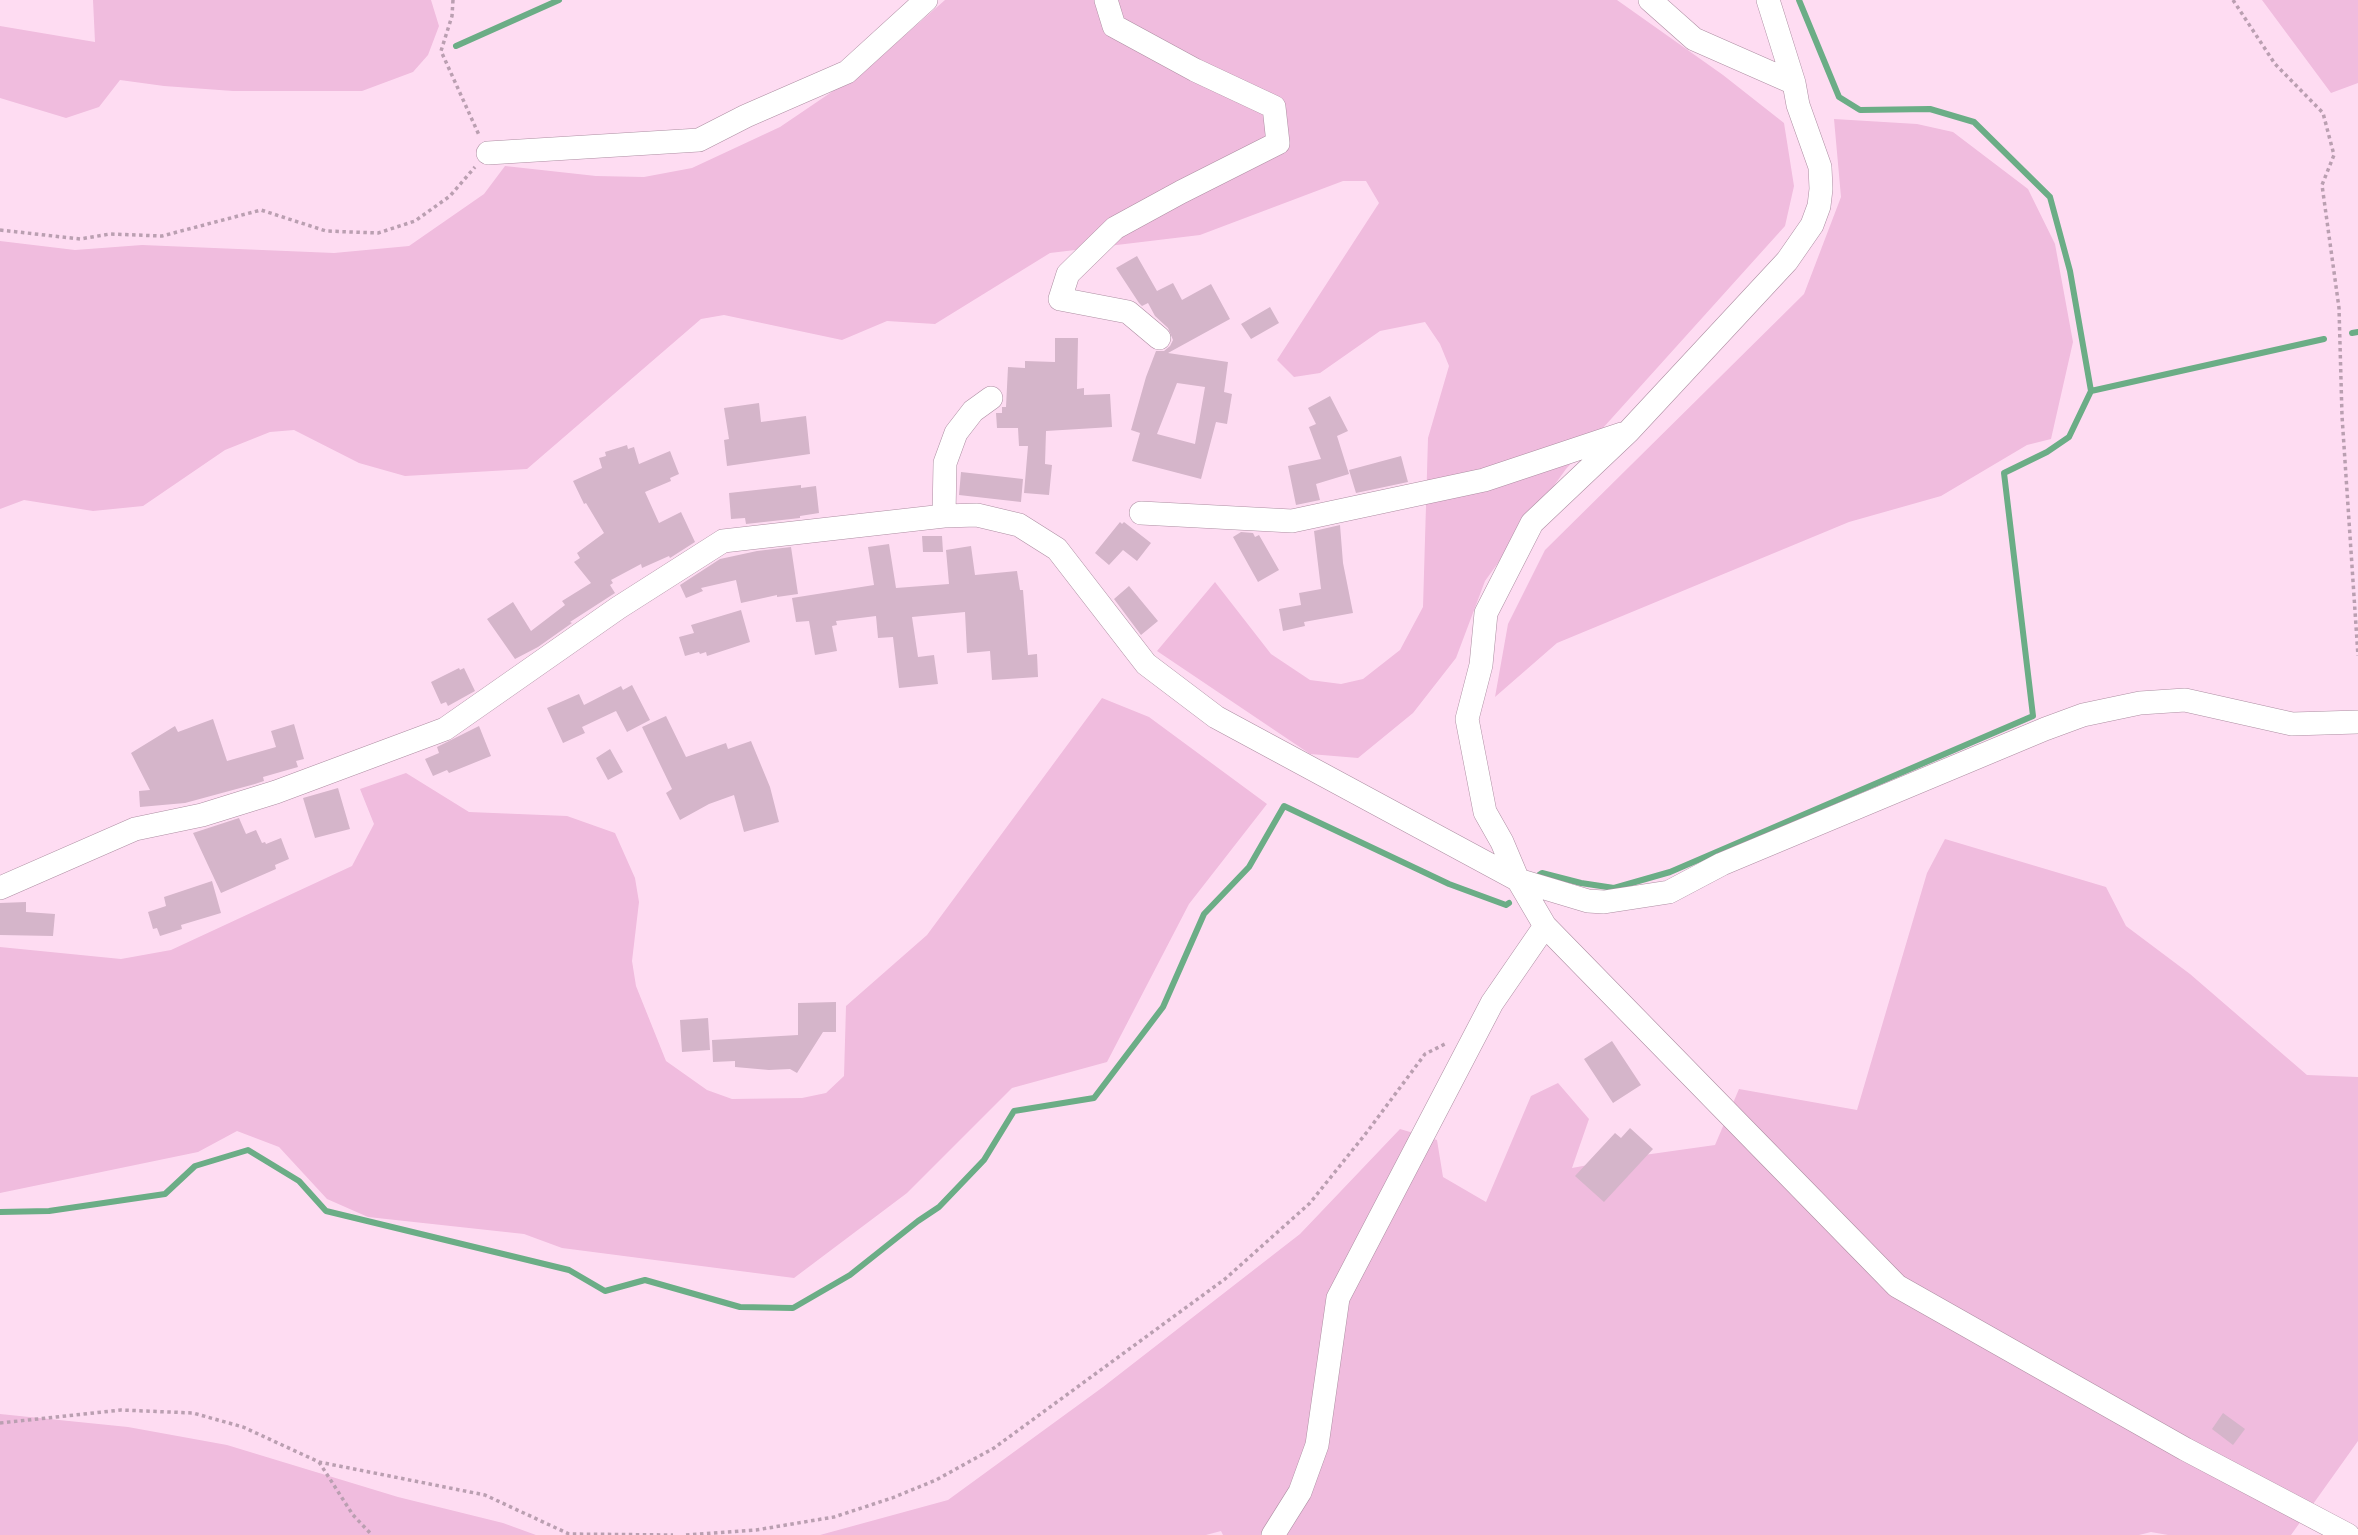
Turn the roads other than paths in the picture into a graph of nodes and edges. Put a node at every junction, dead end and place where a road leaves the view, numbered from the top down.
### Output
1 (926, 0) edge
2 (1106, 0) edge
3 (1650, 0) edge
4 (1768, 0) edge
5 (1794, 83) junction
6 (488, 153) road end
7 (1159, 338) dead end
8 (991, 398) dead end
9 (1628, 432) junction
10 (1141, 513) dead end
11 (944, 516) junction
12 (2358, 722) edge
13 (1518, 880) junction
14 (0, 888) edge
15 (1545, 926) junction
16 (1273, 1535) edge
17 (2348, 1535) edge

1 - 6 street
2 - 7 street
3 - 5 street
4 - 5 street
5 - 9 street
8 - 11 street
9 - 10 street
9 - 13 street
11 - 13 street
11 - 14 street
12 - 13 street
13 - 15 street
15 - 16 street
15 - 17 street

